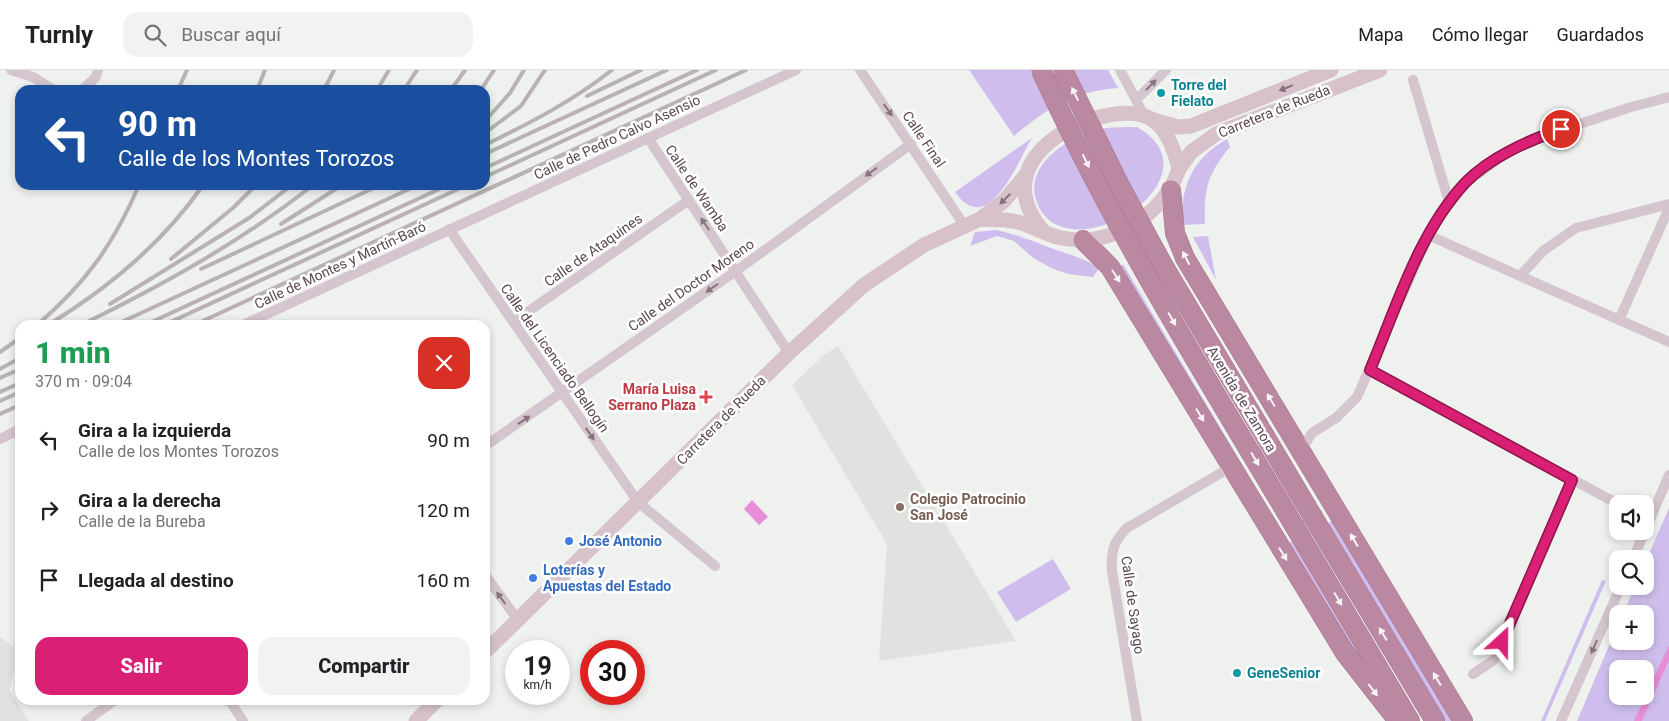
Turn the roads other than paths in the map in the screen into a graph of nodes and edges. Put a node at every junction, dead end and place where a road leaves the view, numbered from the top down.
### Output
1 (11, 70) edge
2 (98, 70) edge
3 (796, 70) edge
4 (860, 70) edge
5 (1041, 70) edge
6 (1063, 70) edge
7 (1120, 70) edge
8 (1166, 70) edge
9 (1331, 70) edge
10 (1380, 70) edge
11 (1413, 80) dead end
12 (46, 85) edge
13 (87, 85) edge
14 (1669, 97) edge
15 (1136, 100) junction
16 (1149, 118) junction
17 (648, 138) junction
18 (911, 144) junction
19 (1179, 169) junction
20 (1026, 174) junction
21 (1171, 190) junction
22 (689, 200) junction
23 (1449, 202) junction
24 (1669, 204) edge
25 (1669, 208) edge
26 (980, 219) junction
27 (964, 225) junction
28 (449, 229) junction
29 (1043, 231) junction
30 (1428, 235) junction
31 (1083, 240) junction
32 (736, 271) junction
33 (1520, 276) junction
34 (263, 320) edge
35 (1619, 320) junction
36 (513, 322) junction
37 (1669, 342) edge
38 (789, 353) junction
39 (1370, 370) junction
40 (562, 394) junction
41 (15, 432) edge
42 (0, 439) edge
43 (490, 443) edge
44 (1301, 451) junction
45 (1231, 468) junction
46 (1669, 475) edge
47 (1572, 480) junction
48 (1609, 499) edge
49 (638, 502) junction
50 (1654, 508) edge
51 (715, 566) dead end
52 (490, 582) edge
53 (1617, 595) edge
54 (518, 620) junction
55 (490, 647) edge
56 (1473, 674) dead end
57 (108, 705) edge
58 (232, 705) edge
59 (432, 705) edge
60 (86, 721) edge
61 (243, 721) edge
62 (416, 721) edge
63 (1136, 721) edge
64 (1398, 721) edge
65 (1410, 721) edge
66 (1435, 721) edge
67 (1463, 721) edge
68 (1562, 721) edge

1 - 12 street
2 - 13 street
3 - 17 street, Calle de Pedro Calvo Asensio
4 -> 18 street, Calle Final
5 -> 65 highway, Avenida de Zamora, bridge
66 -> 6 highway, Avenida de Zamora, bridge
7 - 15 street
15 -> 8 street
9 -> 16 street, Carretera de Rueda
10 - 19 street, Carretera de Rueda
11 - 23 street
14 - 23 street
15 - 16 street
16 - 19 street
16 - 20 street
17 - 22 street, Calle de Wamba
17 - 28 street, Calle de Pedro Calvo Asensio
18 - 27 street, Calle Final
18 -> 32 street, Calle del Doctor Moreno
19 - 21 street
20 -> 26 street, Carretera de Rueda
20 - 29 street
21 - 31 street
44 -> 21 highway
32 -> 22 street, Calle de Wamba
22 - 36 street, Calle de Ataquines
23 - 30 street
24 - 33 street
25 - 35 street
26 - 27 street, Carretera de Rueda
26 - 29 street, Carretera de Rueda
27 - 38 street, Carretera de Rueda
28 - 34 street, Calle de Montes y Martín-Baró
28 - 36 street, Calle del Licenciado Bellogín
29 - 31 street
30 - 33 street
30 - 39 street
31 -> 45 highway
32 - 38 street, Calle de Wamba
32 -> 40 street, Calle del Doctor Moreno
33 - 35 street
35 - 37 street
36 - 40 street, Calle del Licenciado Bellogín
38 - 49 street, Carretera de Rueda
39 - 44 street
39 - 47 street
43 -> 40 street, Calle del Doctor Moreno
40 -> 49 street, Calle del Licenciado Bellogín
41 - 42 street
67 -> 44 highway
45 - 63 street, Calle de Sayago
45 -> 64 highway
46 - 50 street
47 - 48 street
47 - 56 street
49 - 51 street, Calle del Licenciado Bellogín
49 - 54 street, Carretera de Rueda
54 -> 52 street
53 -> 68 street
54 - 55 street, Carretera de Rueda
57 - 60 street
58 - 61 street
59 - 62 street

